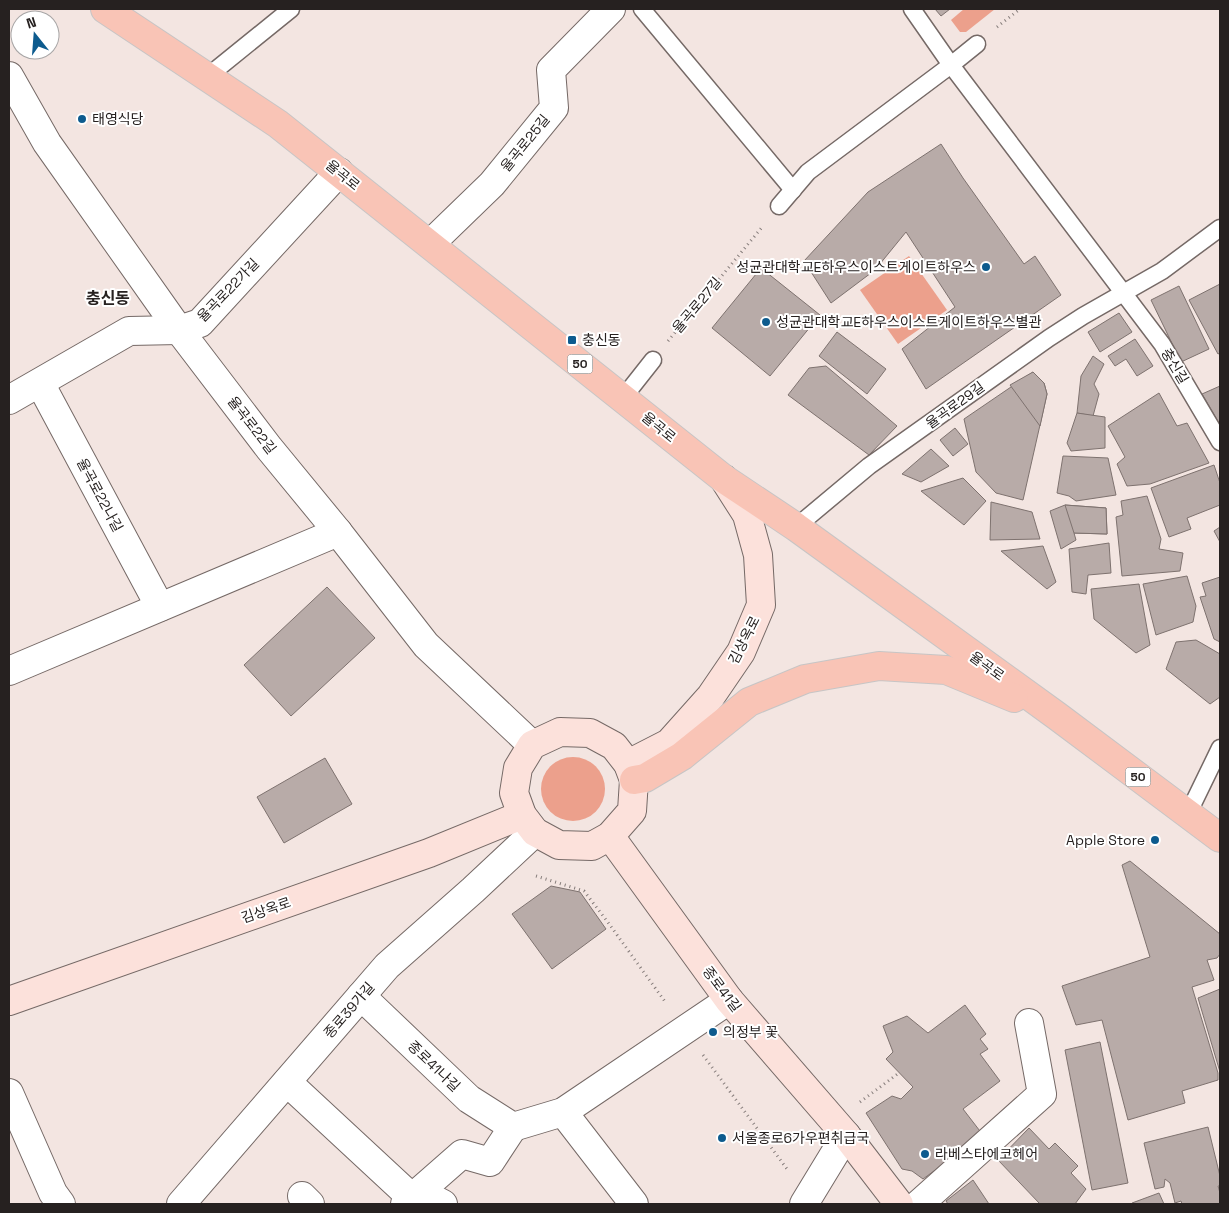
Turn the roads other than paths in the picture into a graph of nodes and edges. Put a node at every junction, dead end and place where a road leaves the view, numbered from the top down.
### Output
1 (105, 9) edge
2 (291, 9) edge
3 (611, 9) edge
4 (642, 9) edge
5 (912, 9) edge
6 (977, 44) dead end
7 (951, 65) junction
8 (9, 76) edge
9 (207, 77) junction
10 (339, 172) junction
11 (793, 190) junction
12 (780, 206) road end
13 (1220, 228) edge
14 (430, 244) junction
15 (1123, 293) junction
16 (179, 330) junction
17 (653, 360) road end
18 (40, 383) junction
19 (623, 398) junction
20 (9, 400) edge
21 (1220, 442) edge
22 (724, 479) junction
23 (796, 527) junction
24 (338, 532) junction
25 (160, 607) junction
26 (9, 671) edge
27 (1056, 716) junction
28 (532, 745) junction
29 (1220, 748) edge
30 (631, 772) junction
31 (1188, 814) junction
32 (528, 823) junction
33 (610, 836) junction
34 (1220, 838) edge
35 (361, 996) junction
36 (729, 1000) junction
37 (9, 1001) edge
38 (1029, 1023) dead end
39 (287, 1082) junction
40 (9, 1093) edge
41 (563, 1112) junction
42 (513, 1127) junction
43 (839, 1128) junction
44 (420, 1200) edge
45 (61, 1204) edge
46 (180, 1204) edge
47 (634, 1204) edge
48 (804, 1204) edge
49 (899, 1204) edge
50 (919, 1204) edge

1 - 9 main road, 율곡로 / 50
2 - 9 lane
3 - 14 street, 율곡로25길
4 - 11 lane
5 - 7 lane
6 - 7 lane
7 - 11 lane
7 - 15 lane
8 - 16 street, 율곡로22길
9 - 10 main road, 율곡로 / 50
10 - 14 main road, 율곡로 / 50
10 - 16 street, 율곡로22가길
11 - 12 lane
13 - 15 lane, 율곡로29길
14 - 19 main road, 율곡로 / 50
15 - 21 lane, 충신길
15 - 23 lane, 율곡로29길
16 - 18 street, 율곡로22가길
16 - 24 street, 율곡로22길
17 - 19 lane
18 - 20 street, 율곡로22가길
18 - 25 street, 율곡로22나길
19 - 22 main road, 율곡로 / 50
22 - 23 main road, 율곡로 / 50
22 - 30 street, 김상옥로
23 - 27 main road, 율곡로 / 50
24 - 25 street
24 - 28 street, 율곡로22길
25 - 26 street
27 - 30 main road
27 - 31 main road, 율곡로 / 50
28 - 30 street
28 - 32 street
29 - 31 lane
30 - 33 street
31 - 34 main road, 율곡로 / 50
32 - 33 street
32 - 35 street, 종로39가길
32 - 37 street, 김상옥로
33 - 36 street, 종로41길
35 - 39 street, 종로39가길
35 - 42 street, 종로41나길
36 - 41 street
36 - 43 street, 종로41길
38 - 50 street
39 - 44 street
39 - 46 street, 종로39가길
40 - 45 street
41 - 42 street
41 - 47 street
42 - 44 street
43 - 48 street
43 - 49 street, 종로41길

